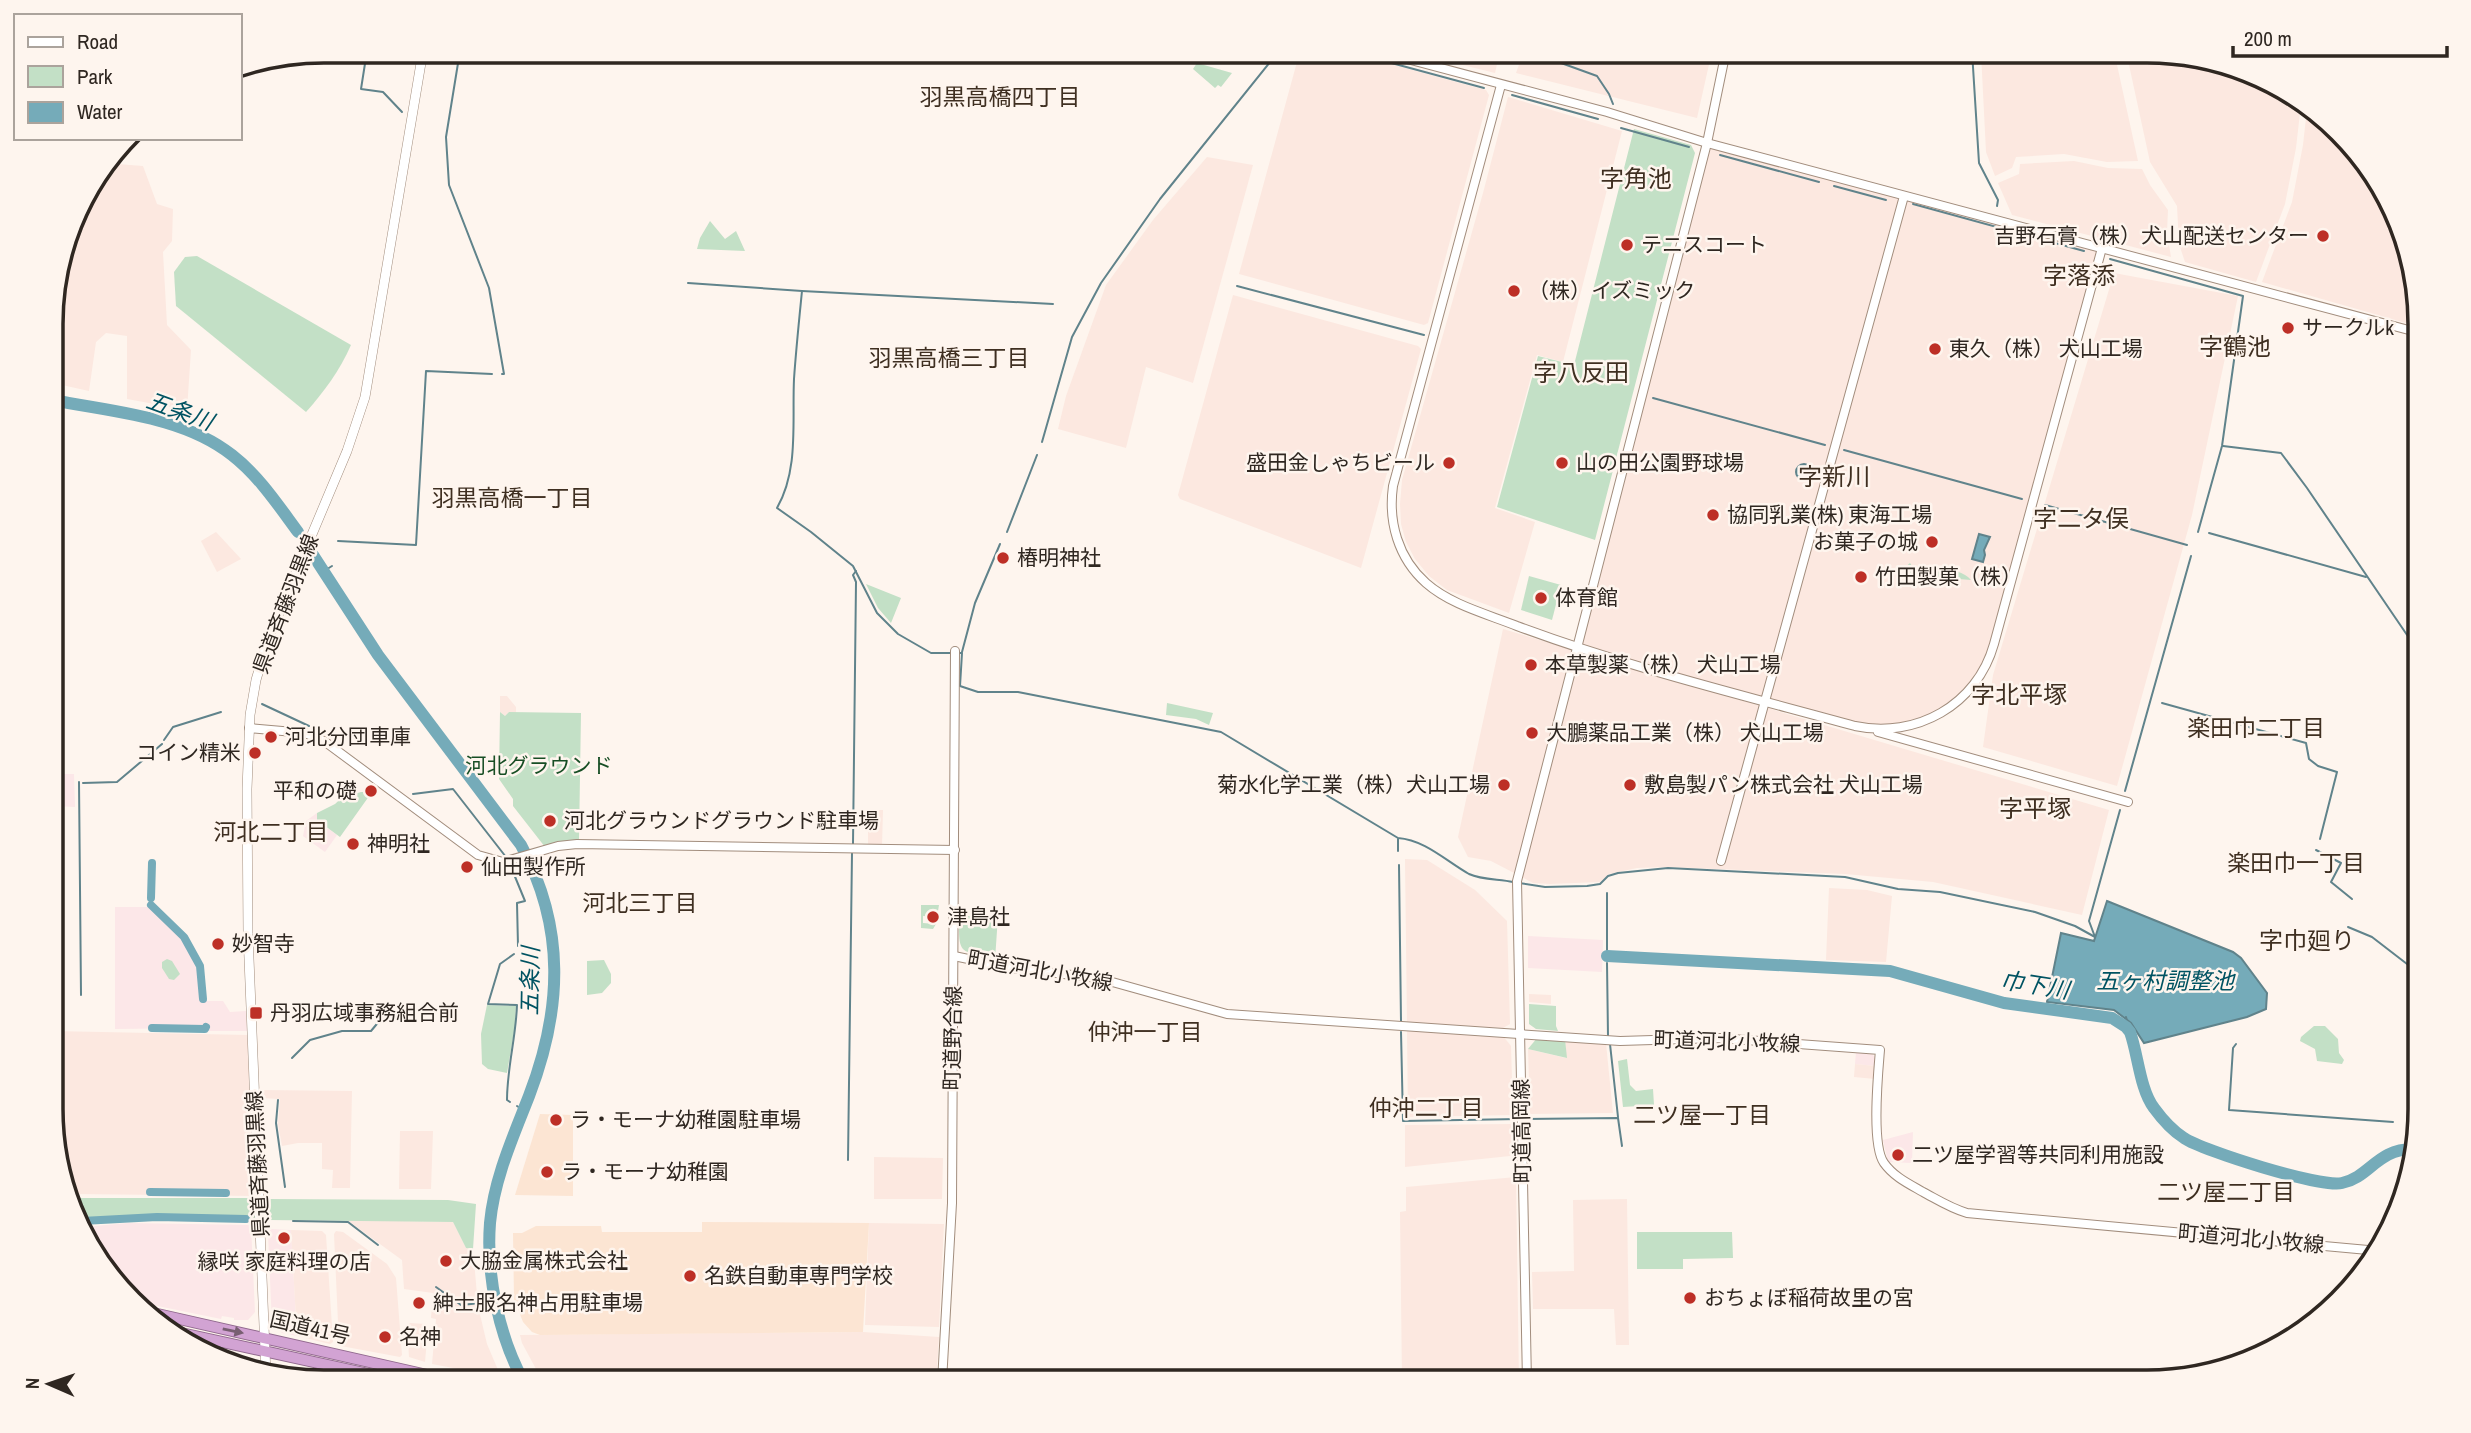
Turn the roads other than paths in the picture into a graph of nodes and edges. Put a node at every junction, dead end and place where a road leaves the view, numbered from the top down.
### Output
1 (422, 63) edge
2 (1421, 63) edge
3 (1724, 63) edge
4 (1501, 85) junction
5 (1707, 143) junction
6 (1904, 196) junction
7 (2102, 248) junction
8 (2408, 330) edge
9 (1576, 648) junction
10 (955, 651) dead end
11 (1765, 701) junction
12 (249, 728) junction
13 (1871, 729) junction
14 (2128, 802) dead end
15 (955, 850) junction
16 (1721, 861) dead end
17 (954, 956) junction
18 (1520, 1034) junction
19 (2366, 1250) edge
20 (164, 1315) edge
21 (196, 1336) edge
22 (265, 1337) junction
23 (265, 1351) junction
24 (266, 1363) edge
25 (351, 1370) edge
26 (407, 1370) edge
27 (943, 1370) edge
28 (1527, 1370) edge

1 - 12 main road, 県道斉藤羽黒線
2 - 4 street
3 - 5 street, 町道高岡線
4 - 5 street
4 - 9 street
5 - 6 street
5 - 9 street, 町道高岡線
6 - 7 street
6 - 11 street
7 - 8 street
7 - 13 street
9 - 11 street
9 - 18 street, 町道高岡線
10 - 15 street, 町道野合線
11 - 13 street
11 - 16 street
12 - 15 street
12 - 22 main road, 県道斉藤羽黒線
13 - 14 street
15 - 17 street, 町道野合線
17 - 18 street, 町道河北小牧線
17 - 27 street, 町道野合線
18 - 19 street, 町道河北小牧線
18 - 28 street, 町道高岡線
20 -> 22 highway, 国道41号
21 - 23 highway, 国道41号
22 - 23 main road, 県道斉藤羽黒線
22 - 26 highway, 国道41号
23 - 24 main road, 県道斉藤羽黒線
23 - 25 highway, 国道41号

